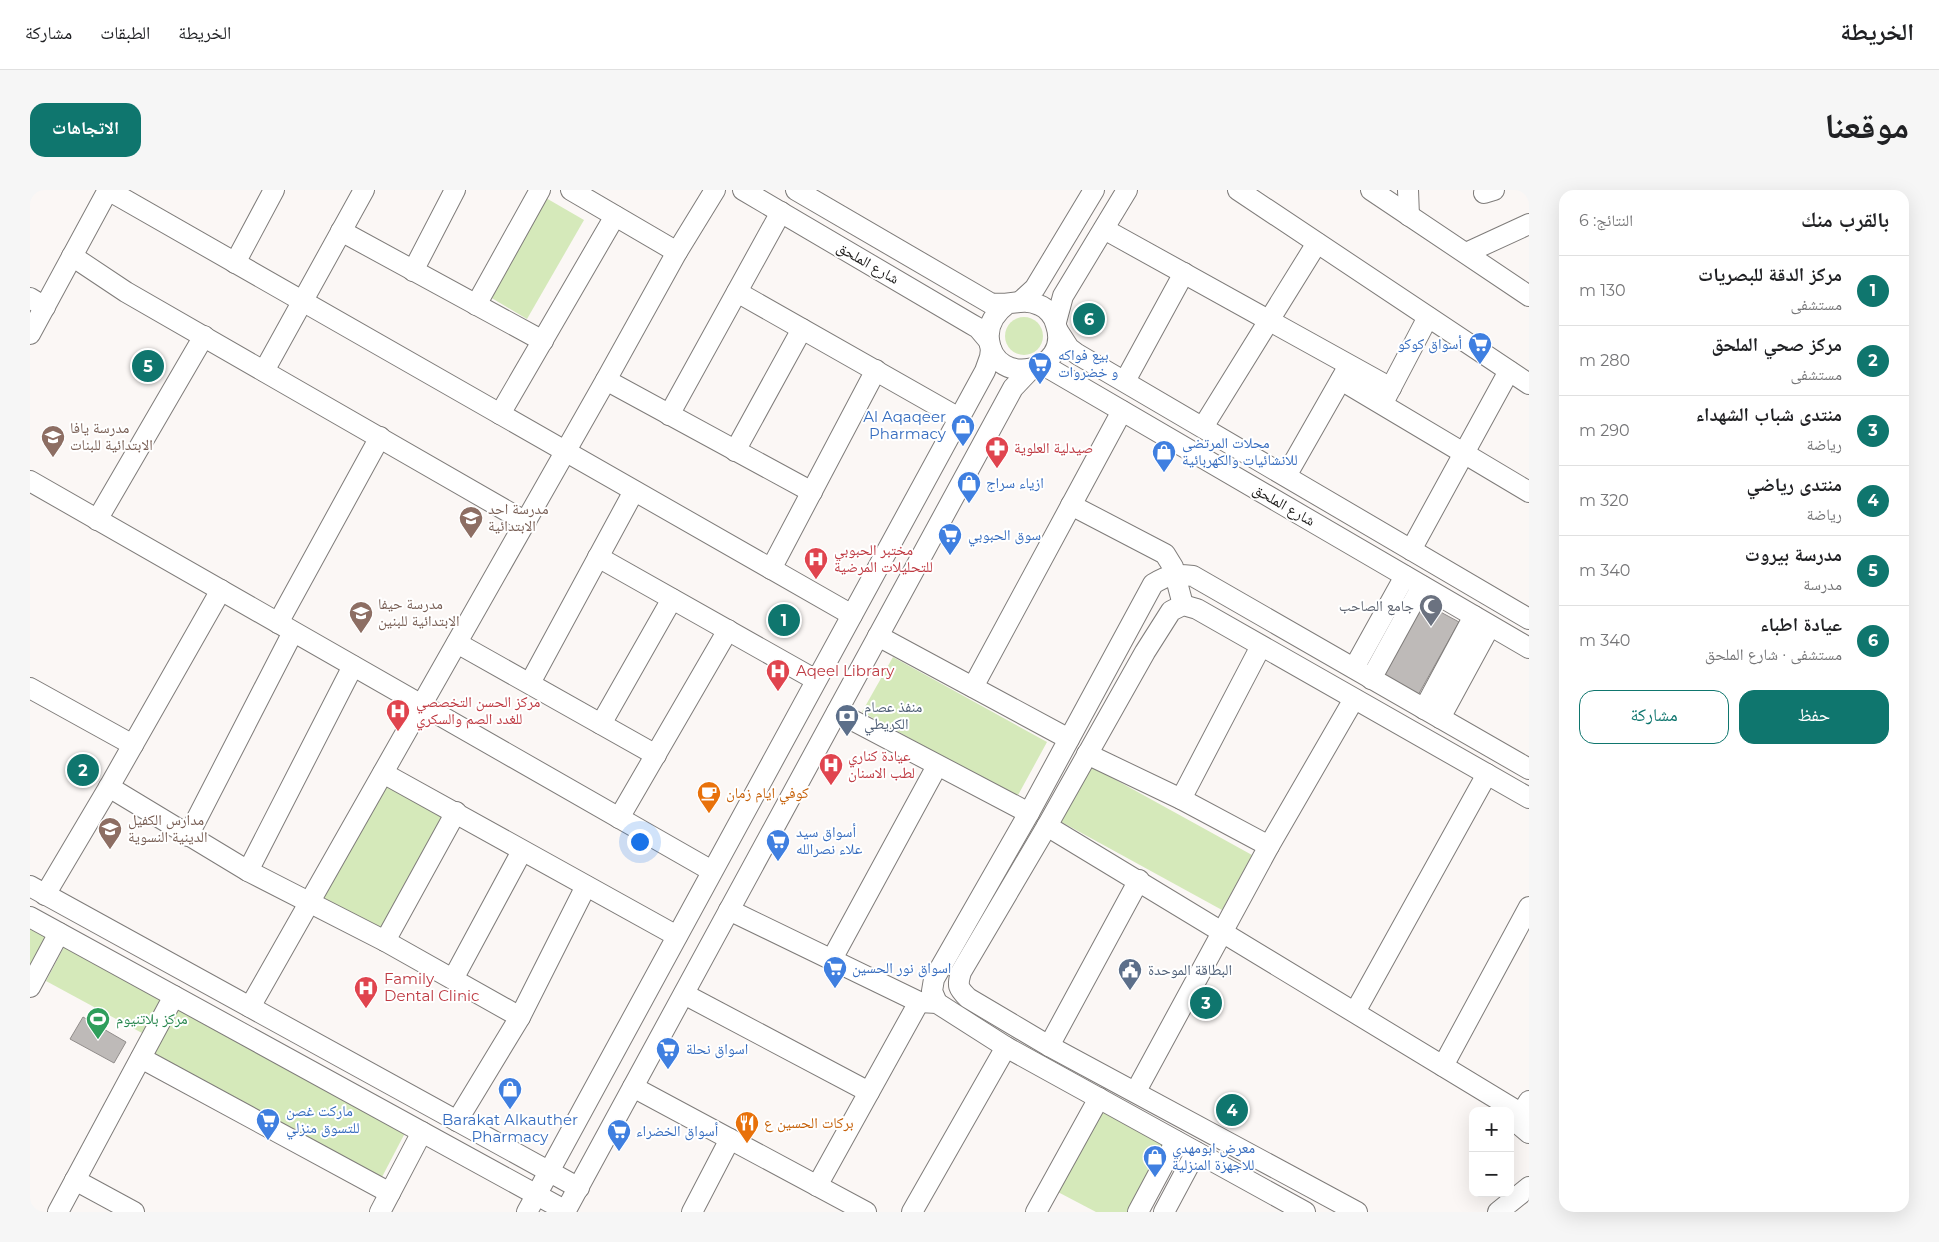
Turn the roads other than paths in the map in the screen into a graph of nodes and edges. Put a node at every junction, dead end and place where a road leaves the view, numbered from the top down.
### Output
1 (108, 190) edge
2 (272, 190) edge
3 (364, 190) edge
4 (455, 190) edge
5 (540, 190) edge
6 (571, 190) edge
7 (716, 190) edge
8 (743, 190) edge
9 (796, 190) edge
10 (1094, 190) edge
11 (1127, 190) edge
12 (1238, 190) edge
13 (1371, 190) edge
14 (1408, 190) edge
15 (781, 212) junction
16 (615, 216) junction
17 (1409, 216) junction
18 (1529, 224) edge
19 (1104, 229) junction
20 (341, 231) junction
21 (1317, 242) junction
22 (677, 252) junction
23 (1466, 254) junction
24 (72, 256) junction
25 (236, 263) junction
26 (413, 271) junction
27 (1184, 273) junction
28 (737, 292) junction
29 (1529, 296) edge
30 (302, 301) junction
31 (37, 302) edge
32 (1015, 302) junction
33 (476, 305) junction
34 (1428, 317) junction
35 (1269, 321) junction
36 (1057, 327) junction
37 (802, 329) junction
38 (30, 334) edge
39 (204, 336) junction
40 (542, 342) junction
41 (990, 345) junction
42 (1034, 368) junction
43 (876, 370) junction
44 (264, 371) junction
45 (1510, 371) junction
46 (1345, 372) junction
47 (606, 380) junction
48 (1125, 381) junction
49 (1529, 384) edge
50 (1387, 397) junction
51 (1122, 411) junction
52 (500, 414) junction
53 (670, 415) junction
54 (959, 418) junction
55 (1203, 427) junction
56 (380, 438) junction
57 (735, 451) junction
58 (566, 452) junction
59 (1464, 453) junction
60 (1286, 476) junction
61 (30, 481) edge
62 (634, 491) junction
63 (812, 492) junction
64 (1529, 492) edge
65 (1071, 505) junction
66 (97, 520) junction
67 (526, 522) junction
68 (1411, 550) junction
69 (598, 557) junction
70 (771, 569) junction
71 (1174, 574) junction
72 (1405, 576) junction
73 (1422, 586) junction
74 (221, 590) junction
75 (672, 599) junction
76 (1183, 605) junction
77 (852, 615) junction
78 (1529, 619) edge
79 (1482, 621) junction
80 (286, 627) junction
81 (728, 630) junction
82 (878, 636) junction
83 (457, 643) junction
84 (1260, 646) junction
85 (1529, 648) edge
86 (353, 666) junction
87 (1354, 668) junction
88 (1371, 678) junction
89 (816, 680) junction
90 (530, 683) junction
91 (972, 687) junction
92 (30, 688) edge
93 (1354, 699) junction
94 (422, 705) junction
95 (837, 712) junction
96 (1432, 714) junction
97 (601, 724) junction
98 (1069, 739) junction
99 (133, 745) junction
100 (1087, 754) junction
101 (656, 755) junction
102 (937, 766) junction
103 (1529, 769) edge
104 (383, 773) junction
105 (1487, 774) junction
106 (109, 788) junction
107 (1526, 790) edge
108 (1180, 799) junction
109 (456, 812) junction
110 (1029, 813) junction
111 (620, 818) junction
112 (1047, 826) junction
113 (188, 836) junction
114 (1269, 846) junction
115 (522, 851) junction
116 (248, 871) junction
117 (712, 872) junction
118 (1139, 880) junction
119 (586, 886) junction
120 (38, 890) edge
121 (310, 902) junction
122 (1529, 907) edge
123 (729, 910) junction
124 (30, 917) edge
125 (1222, 931) junction
126 (59, 933) junction
127 (677, 936) junction
128 (385, 941) junction
129 (832, 960) junction
130 (453, 979) junction
131 (30, 987) edge
132 (959, 989) junction
133 (684, 994) junction
134 (174, 996) junction
135 (928, 1002) junction
136 (254, 1009) junction
137 (1355, 1012) junction
138 (520, 1017) junction
139 (283, 1025) junction
140 (243, 1034) junction
141 (1049, 1046) junction
142 (1006, 1048) junction
143 (271, 1050) junction
144 (141, 1058) junction
145 (1443, 1066) junction
146 (633, 1087) junction
147 (1136, 1091) junction
148 (869, 1092) junction
149 (1099, 1098) junction
150 (1525, 1108) edge
151 (456, 1120) junction
152 (422, 1132) junction
153 (1529, 1133) edge
154 (730, 1139) junction
155 (1176, 1141) junction
156 (1196, 1152) junction
157 (549, 1171) junction
158 (1281, 1171) junction
159 (75, 1180) junction
160 (817, 1186) junction
161 (1529, 1187) edge
162 (579, 1188) junction
163 (1268, 1192) junction
164 (390, 1193) junction
165 (532, 1204) edge
166 (58, 1212) edge
167 (134, 1212) edge
168 (380, 1212) edge
169 (566, 1212) edge
170 (692, 1212) edge
171 (866, 1212) edge
172 (912, 1212) edge
173 (1036, 1212) edge
174 (1138, 1212) edge
175 (1164, 1212) edge
176 (1305, 1212) edge
177 (1357, 1212) edge
178 (1498, 1212) edge

1 - 24 street
1 - 25 street
2 - 25 street
3 - 20 street
4 - 26 street
5 - 33 street
6 - 16 street
7 - 22 street
8 - 15 street, شارع الملحق
9 - 32 street, شارع الملحق
10 - 32 street
11 - 19 street
12 - 21 street
13 - 17 street
14 - 17 street
15 - 28 street
15 - 41 street, شارع الملحق
16 - 22 street
16 - 40 street
17 - 23 street
18 - 23 street
19 - 27 street
19 - 36 street
20 - 26 street
20 - 30 street
21 - 34 street
21 - 35 street
22 - 47 street
23 - 29 street
24 - 31 street
24 - 39 street
25 - 30 street
26 - 33 street
27 - 35 street
27 - 48 street
28 - 37 street
28 - 53 street
30 - 44 street
30 - 52 street
31 - 38 street
32 - 36 street
32 - 41 street
33 - 40 street
34 - 45 street
34 - 50 street
35 - 46 street
35 - 55 street
36 - 42 street
36 - 48 street, شارع الملحق
37 - 43 street
37 - 57 street
39 - 44 street
39 - 66 street
40 - 52 street
41 - 42 street
41 - 54 street
42 - 51 street, شارع الملحق
42 - 82 street
43 - 54 street
43 - 63 street
44 - 56 street
45 - 49 street
45 - 59 street
46 - 50 street
46 - 60 street
47 - 53 street
47 - 58 street
48 - 55 street, شارع الملحق
50 - 59 street
51 - 65 street
51 - 72 street, شارع الملحق
52 - 58 street
53 - 57 street
54 - 77 street
55 - 60 street, شارع الملحق
56 - 67 street
56 - 80 street
57 - 63 street
58 - 62 street
58 - 67 street
59 - 64 street
59 - 68 street
60 - 68 street, شارع الملحق
61 - 66 street
62 - 69 street
62 - 70 street
63 - 70 street
65 - 71 street
65 - 91 street
66 - 74 street
67 - 83 street
68 - 78 street, شارع الملحق
69 - 75 street
69 - 90 street
70 - 77 street
71 - 76 street
71 - 87 street
71 - 98 street
72 - 73 street, شارع الملحق
72 - 87 street
73 - 79 street, شارع الملحق
73 - 88 street
74 - 80 street
74 - 99 street
75 - 81 street
75 - 97 street
76 - 84 street
76 - 100 street
77 - 89 street
79 - 85 street, شارع الملحق
79 - 96 street
80 - 86 street
80 - 113 street
81 - 89 street
81 - 101 street
82 - 91 street
82 - 95 street
83 - 90 street
83 - 94 street
84 - 93 street
84 - 108 street
86 - 94 street
86 - 116 street
87 - 88 street
88 - 96 street
89 - 117 street
90 - 97 street
91 - 98 street
92 - 99 street
93 - 105 street
93 - 114 street
94 - 104 street
94 - 111 street
95 - 102 street
95 - 123 street
96 - 103 street
97 - 101 street
98 - 110 street
99 - 106 street
100 - 108 street
100 - 112 street
101 - 111 street
102 - 110 street
102 - 129 street
104 - 109 street
104 - 121 street
105 - 107 street
105 - 137 street
106 - 113 street
106 - 120 street
108 - 114 street
109 - 115 street
109 - 128 street
110 - 135 street
111 - 117 street
112 - 118 street
112 - 132 street
113 - 116 street
114 - 125 street
115 - 119 street
115 - 130 street
116 - 121 street
117 - 127 street
118 - 125 street
118 - 141 street
119 - 127 street
119 - 138 street
120 - 136 street
121 - 128 street
121 - 136 street
122 - 145 street
123 - 129 street
123 - 133 street
124 - 126 street
125 - 137 street
125 - 147 street
126 - 131 street
126 - 134 street
127 - 157 street
128 - 130 street
129 - 135 street
130 - 138 street
132 - 135 street
132 - 141 street
133 - 146 street
133 - 148 street
134 - 140 street
134 - 144 street
135 - 142 street
135 - 148 street
136 - 139 street
136 - 140 street
137 - 145 street
138 - 151 street
139 - 143 street
139 - 151 street
140 - 143 street
141 - 147 street
142 - 149 street
142 - 172 street
143 - 152 street
144 - 159 street
144 - 164 street
145 - 150 street
146 - 154 street
146 - 162 street
147 - 158 street
148 - 160 street
149 - 155 street
149 - 173 street
150 - 153 street
151 - 157 street
152 - 164 street
152 - 165 street
154 - 160 street
154 - 170 street
155 - 156 street
155 - 174 street
156 - 163 street
156 - 175 street
157 - 162 street
157 - 165 street
158 - 163 street
158 - 177 street
159 - 166 street
159 - 167 street
160 - 171 street
161 - 178 street
162 - 169 street
163 - 176 street
164 - 168 street
165 - 169 street

